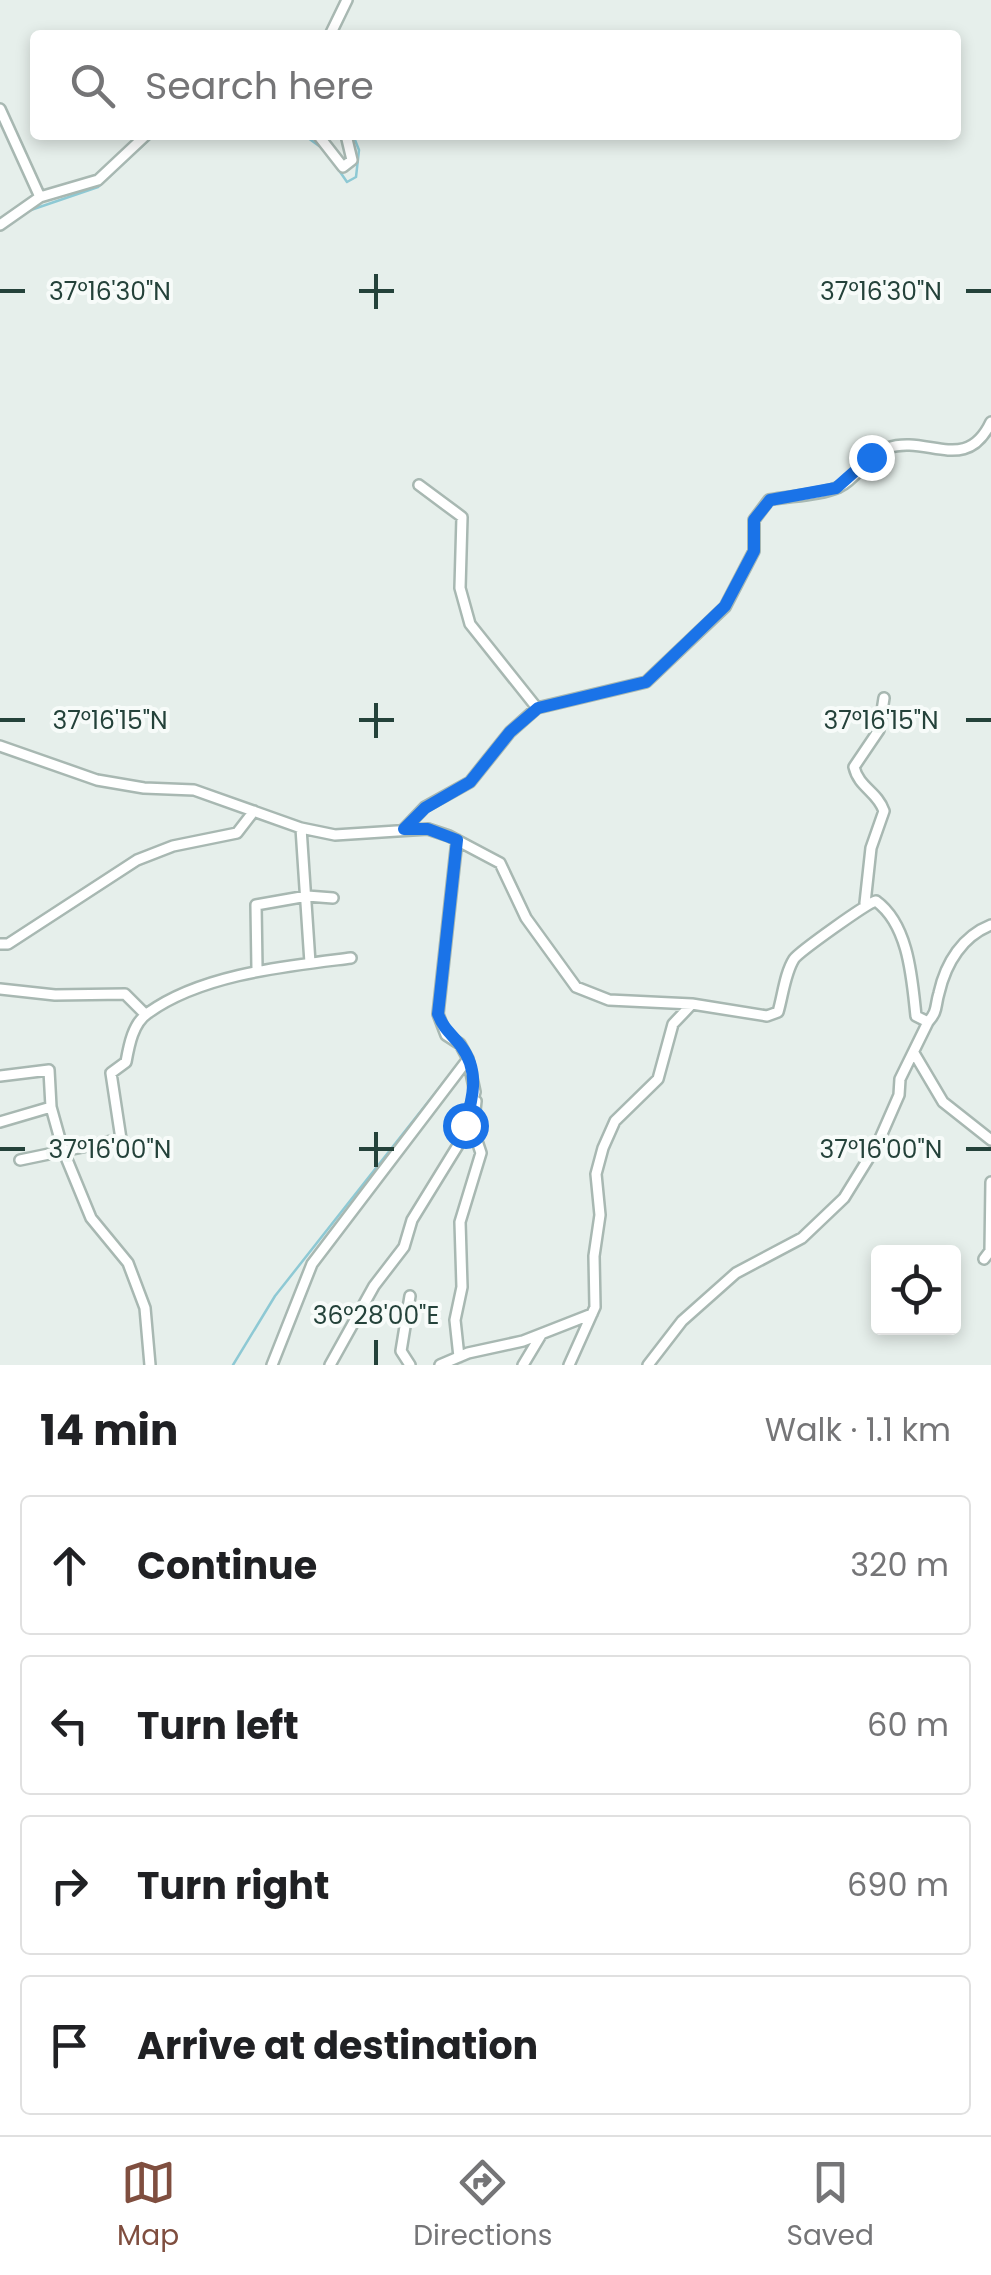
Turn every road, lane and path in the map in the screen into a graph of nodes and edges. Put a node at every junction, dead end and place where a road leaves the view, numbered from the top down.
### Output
1 (346, 0) edge
2 (332, 30) edge
3 (0, 109) edge
4 (141, 140) edge
5 (322, 140) edge
6 (347, 140) edge
7 (40, 198) junction
8 (0, 225) edge
9 (991, 422) edge
10 (419, 485) dead end
11 (884, 698) dead end
12 (538, 708) junction
13 (0, 746) edge
14 (254, 811) junction
15 (301, 828) junction
16 (404, 829) junction
17 (457, 840) junction
18 (306, 896) junction
19 (333, 898) dead end
20 (865, 904) junction
21 (991, 924) edge
22 (0, 944) edge
23 (352, 958) dead end
24 (310, 963) junction
25 (256, 970) junction
26 (0, 989) edge
27 (692, 1004) junction
28 (145, 1014) junction
29 (928, 1022) junction
30 (914, 1053) junction
31 (468, 1059) junction
32 (0, 1076) edge
33 (475, 1092) junction
34 (51, 1108) junction
35 (0, 1122) edge
36 (991, 1140) edge
37 (63, 1150) junction
38 (20, 1160) dead end
39 (991, 1182) edge
40 (984, 1259) dead end
41 (410, 1296) dead end
42 (592, 1314) junction
43 (542, 1333) junction
44 (459, 1357) junction
45 (150, 1365) edge
46 (272, 1365) edge
47 (330, 1365) edge
48 (410, 1365) edge
49 (440, 1365) edge
50 (523, 1365) edge
51 (569, 1365) edge
52 (648, 1365) edge

1 - 2 street
3 - 7 street
4 - 7 street
5 - 6 street
7 - 8 street
9 - 12 street
10 - 12 street
11 - 20 street
12 - 16 street
13 - 14 street
14 - 15 street
14 - 22 street
15 - 16 street
15 - 18 street
16 - 17 street
17 - 27 street
17 - 31 street
18 - 19 street
18 - 24 street
18 - 25 street
20 - 27 street
20 - 29 street
21 - 29 street
23 - 24 street
24 - 25 street
25 - 28 street
26 - 28 street
27 - 42 street
28 - 37 street
29 - 30 street
30 - 36 street
30 - 52 street
31 - 33 street
31 - 46 street
32 - 34 street
33 - 44 street
33 - 47 street
34 - 35 street
34 - 37 street
37 - 38 street
37 - 45 street
39 - 40 street
41 - 48 street
42 - 43 street
42 - 51 street
43 - 44 street
43 - 50 street
44 - 49 street

